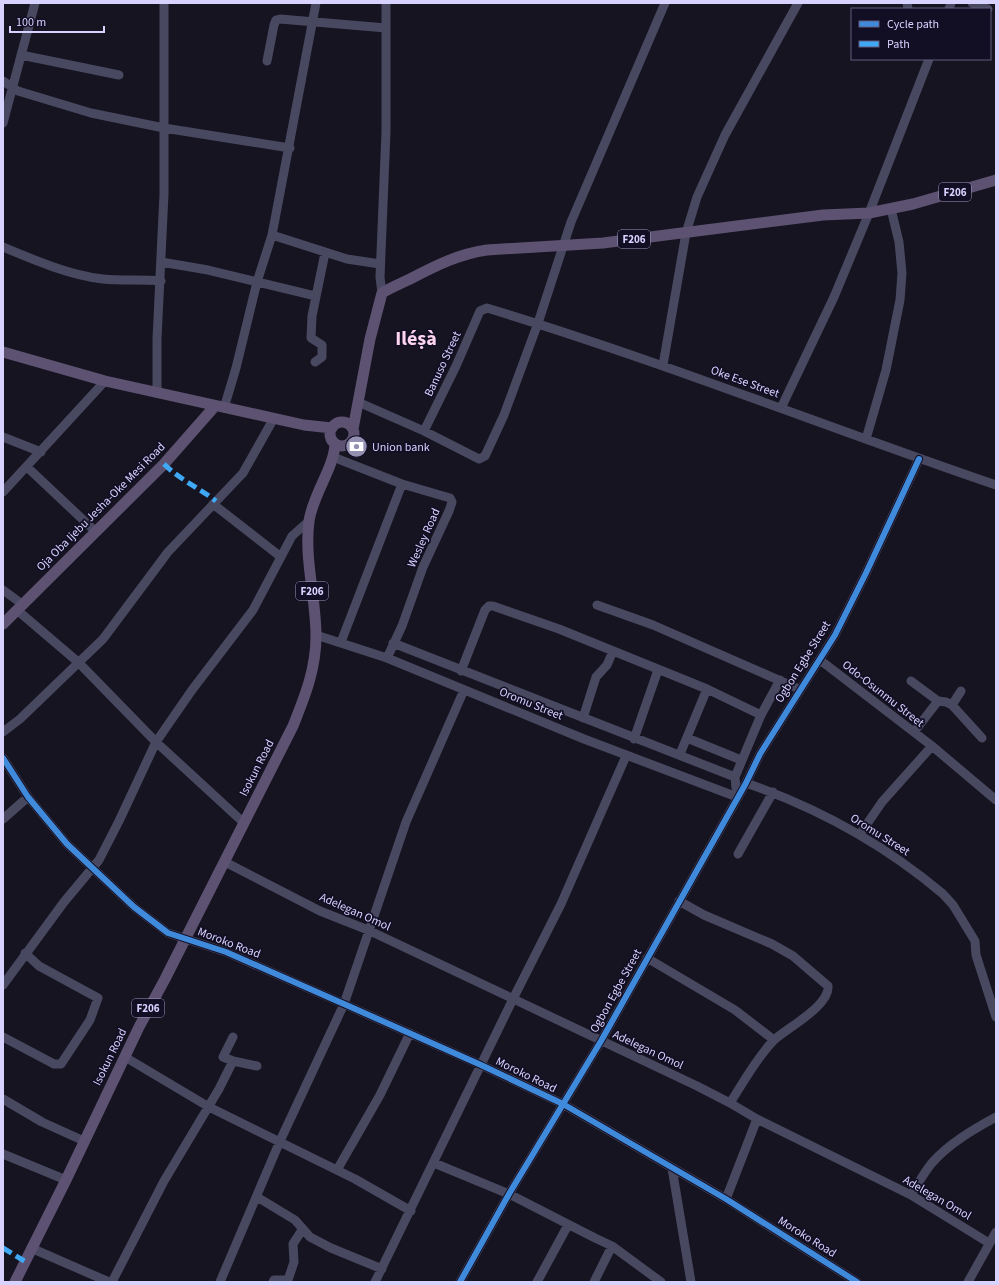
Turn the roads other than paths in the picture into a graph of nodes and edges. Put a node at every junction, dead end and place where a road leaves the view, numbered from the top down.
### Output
1 (34, 3) edge
2 (164, 3) edge
3 (316, 3) edge
4 (386, 3) edge
5 (665, 3) edge
6 (798, 3) edge
7 (972, 3) edge
8 (986, 8) edge
9 (313, 21) junction
10 (386, 28) junction
11 (21, 55) junction
12 (929, 60) edge
13 (266, 61) dead end
14 (119, 75) dead end
15 (3, 81) edge
16 (13, 87) junction
17 (3, 123) edge
18 (164, 128) junction
19 (290, 148) junction
20 (996, 180) edge
21 (893, 208) junction
22 (869, 213) junction
23 (686, 233) junction
24 (272, 235) junction
25 (564, 246) junction
26 (3, 247) edge
27 (325, 253) junction
28 (162, 262) junction
29 (380, 264) junction
30 (161, 281) junction
31 (257, 282) junction
32 (382, 293) junction
33 (316, 296) junction
34 (484, 308) joint
35 (538, 323) junction
36 (3, 352) edge
37 (315, 362) dead end
38 (663, 365) junction
39 (105, 381) junction
40 (157, 393) junction
41 (357, 404) junction
42 (219, 407) junction
43 (781, 408) junction
44 (274, 418) junction
45 (304, 425) junction
46 (336, 425) junction
47 (353, 429) junction
48 (424, 431) junction
49 (3, 437) edge
50 (866, 438) junction
51 (333, 442) junction
52 (347, 445) junction
53 (41, 452) junction
54 (333, 457) junction
55 (919, 459) junction
56 (27, 467) junction
57 (402, 484) junction
58 (996, 485) edge
59 (3, 492) edge
60 (213, 504) junction
61 (309, 520) junction
62 (96, 532) junction
63 (281, 557) junction
64 (3, 590) edge
65 (597, 605) dead end
66 (19, 607) junction
67 (3, 624) edge
68 (316, 635) junction
69 (341, 642) junction
70 (393, 643) junction
71 (613, 651) junction
72 (388, 658) junction
73 (820, 660) junction
74 (78, 662) junction
75 (461, 670) junction
76 (658, 670) junction
77 (780, 680) junction
78 (911, 681) dead end
79 (706, 689) junction
80 (799, 689) junction
81 (464, 690) junction
82 (961, 690) dead end
83 (938, 701) junction
84 (952, 705) junction
85 (761, 715) junction
86 (584, 718) junction
87 (3, 732) edge
88 (914, 732) junction
89 (634, 738) junction
90 (687, 738) junction
91 (982, 738) dead end
92 (156, 742) junction
93 (932, 746) junction
94 (680, 754) junction
95 (626, 756) junction
96 (3, 758) edge
97 (741, 760) junction
98 (735, 777) junction
99 (746, 783) junction
100 (772, 792) junction
101 (738, 795) junction
102 (28, 797) junction
103 (996, 800) edge
104 (3, 819) edge
105 (244, 823) junction
106 (860, 834) junction
107 (738, 854) dead end
108 (225, 862) junction
109 (92, 868) junction
110 (679, 901) junction
111 (368, 930) junction
112 (185, 938) junction
113 (25, 953) junction
114 (647, 958) junction
115 (3, 985) edge
116 (513, 999) junction
117 (344, 1004) junction
118 (996, 1017) edge
119 (410, 1033) junction
120 (3, 1037) edge
121 (233, 1037) dead end
122 (774, 1040) junction
123 (601, 1041) junction
124 (125, 1057) junction
125 (233, 1061) junction
126 (481, 1065) junction
127 (257, 1066) dead end
128 (3, 1099) edge
129 (730, 1103) junction
130 (563, 1104) junction
131 (209, 1107) junction
132 (996, 1117) edge
133 (757, 1119) junction
134 (84, 1141) junction
135 (280, 1141) junction
136 (3, 1154) edge
137 (434, 1163) junction
138 (672, 1168) junction
139 (337, 1170) junction
140 (66, 1180) junction
141 (509, 1194) junction
142 (911, 1195) junction
143 (257, 1197) junction
144 (726, 1199) junction
145 (411, 1211) junction
146 (568, 1226) junction
147 (302, 1230) junction
148 (996, 1232) edge
149 (990, 1243) junction
150 (612, 1246) junction
151 (31, 1248) junction
152 (382, 1268) junction
153 (104, 1281) edge
154 (15, 1282) edge
155 (112, 1282) edge
156 (220, 1282) edge
157 (273, 1282) edge
158 (375, 1282) edge
159 (460, 1282) edge
160 (537, 1282) edge
161 (594, 1282) edge
162 (661, 1282) edge
163 (691, 1282) edge
164 (857, 1282) edge
165 (968, 1282) edge

1 - 11 street
2 - 18 street
3 - 9 street
4 - 10 street
5 - 25 street
6 - 23 street
7 - 8 street
9 - 10 street
9 - 13 street
9 - 19 street
10 - 29 street
11 - 14 street
11 - 16 street
12 - 22 street
15 - 16 street
16 - 17 street
16 - 18 street
18 - 19 street
18 - 28 street
19 - 24 street
20 - 21 main road, F206
21 - 22 main road, F206
21 - 50 street
22 - 23 main road, F206
22 - 43 street
23 - 25 main road, F206
23 - 38 street
24 - 27 street
24 - 31 street
25 - 32 main road, F206
25 - 35 street
26 - 30 street
27 - 29 street
27 - 33 street
28 - 30 street
28 - 31 street
29 - 32 street
30 - 40 street
31 - 33 street
31 - 42 street
32 - 41 main road, F206
33 - 37 street
34 - 35 street, Oke Ese Street
34 - 48 street, Banuso Street
35 - 38 street, Oke Ese Street
35 - 48 street
36 - 39 main road
38 - 43 street, Oke Ese Street
39 - 40 main road
39 - 53 street
40 - 42 main road
41 - 46 main road
41 - 47 main road, F206
41 - 48 street
42 - 44 main road
42 - 62 main road, Oja Oba Ijebu Jesha-Oke Mesi Road
43 - 50 street, Oke Ese Street
44 - 45 main road
44 - 60 street
45 - 46 main road
45 - 51 main road
46 - 47 main road
46 - 51 main road, F206
47 - 52 main road, F206
49 - 53 street
50 - 55 street, Oke Ese Street
51 - 52 main road
51 - 54 main road, F206
52 - 54 main road, F206
53 - 56 street
54 - 57 street, Wesley Road
54 - 61 main road, F206
55 - 58 street, Oke Ese Street
55 - 73 street, Ogbon Egbe Street
56 - 59 street
56 - 62 street
57 - 69 street
57 - 70 street, Wesley Road
60 - 63 street
60 - 74 street
61 - 63 street
61 - 68 main road, F206
62 - 66 main road, Oja Oba Ijebu Jesha-Oke Mesi Road
63 - 92 street
64 - 66 street
65 - 77 street
66 - 67 main road, Oja Oba Ijebu Jesha-Oke Mesi Road
66 - 74 street
68 - 69 street, Oromu Street
68 - 105 main road, Isokun Road / F206
69 - 72 street, Oromu Street
70 - 72 street, Wesley Road
70 - 75 street
71 - 75 street
71 - 76 street
71 - 86 street
72 - 81 street, Oromu Street
73 - 80 street, Ogbon Egbe Street
73 - 88 street, Odo-Osunmu Street
74 - 87 street
74 - 92 street
75 - 86 street
76 - 79 street
76 - 89 street
77 - 80 street
77 - 85 street
78 - 83 street
79 - 85 street
79 - 90 street
80 - 99 street, Ogbon Egbe Street
81 - 95 street, Oromu Street
81 - 111 street
82 - 84 street
83 - 84 street
83 - 88 street
84 - 91 street
85 - 97 street
86 - 89 street
88 - 93 street, Odo-Osunmu Street
89 - 94 street
90 - 94 street
90 - 97 street
92 - 105 street
92 - 109 street
93 - 103 street, Odo-Osunmu Street
93 - 106 street
94 - 98 street
95 - 101 street, Oromu Street
95 - 116 street
96 - 102 street, Moroko Road
97 - 98 street
98 - 101 street
99 - 100 street, Oromu Street
99 - 101 street, Ogbon Egbe Street
100 - 106 street, Oromu Street
100 - 107 street
101 - 110 street, Ogbon Egbe Street
102 - 104 street
102 - 109 street, Moroko Road
105 - 108 main road, Isokun Road / F206
106 - 118 street, Oromu Street
108 - 111 street, Adelegan Omol
108 - 112 main road, Isokun Road / F206
109 - 112 street, Moroko Road
109 - 113 street
110 - 114 street, Ogbon Egbe Street
110 - 122 street
111 - 116 street, Adelegan Omol
111 - 117 street
112 - 117 street, Moroko Road
112 - 124 main road, Isokun Road / F206
113 - 115 street
113 - 120 street
114 - 122 street
114 - 123 street, Ogbon Egbe Street
116 - 123 street, Adelegan Omol
116 - 126 street
117 - 119 street, Moroko Road
117 - 135 street
119 - 126 street, Moroko Road
119 - 139 street
121 - 125 street
122 - 129 street
123 - 129 street, Adelegan Omol
123 - 130 street, Ogbon Egbe Street
124 - 131 street
124 - 134 main road, Isokun Road / F206
125 - 127 street
125 - 131 street
126 - 130 street, Moroko Road
126 - 137 street
128 - 134 street
129 - 133 street, Adelegan Omol
130 - 138 street, Moroko Road
130 - 141 street, Ogbon Egbe Street
131 - 135 street
131 - 155 street
132 - 142 street
133 - 142 street, Adelegan Omol
133 - 144 street
134 - 140 main road, Isokun Road / F206
135 - 139 street
135 - 143 street
136 - 140 street
137 - 141 street
137 - 145 street
138 - 144 street, Moroko Road
138 - 163 street
139 - 145 street
140 - 151 main road, Isokun Road / F206
141 - 146 street
141 - 159 street, Ogbon Egbe Street
142 - 149 street, Adelegan Omol
143 - 147 street
143 - 156 street
144 - 164 street, Moroko Road
145 - 152 street
146 - 150 street
146 - 160 street
147 - 152 street
147 - 157 street
148 - 149 street
149 - 165 street
150 - 161 street
150 - 162 street
151 - 153 street
151 - 154 main road, Isokun Road / F206
152 - 158 street

